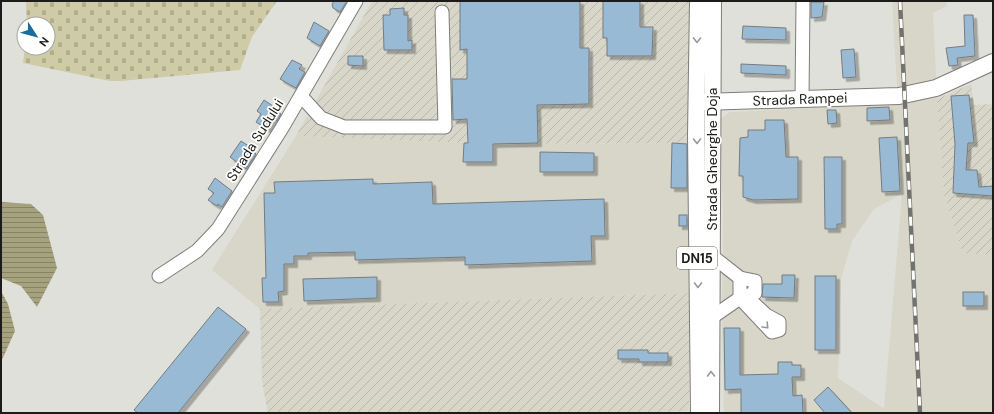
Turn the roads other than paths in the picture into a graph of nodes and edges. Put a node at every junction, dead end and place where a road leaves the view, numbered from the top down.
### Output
1 (356, 1) edge
2 (698, 1) edge
3 (713, 1) edge
4 (803, 1) edge
5 (442, 12) dead end
6 (993, 62) edge
7 (301, 96) junction
8 (802, 99) junction
9 (704, 102) junction
10 (712, 256) junction
11 (159, 276) dead end
12 (711, 318) junction
13 (699, 413) edge
14 (712, 413) edge

1 - 7 street, Strada Sudului
2 -> 9 main road, Strada Gheorghe Doja / DN15
3 - 9 main road, Strada Gheorghe Doja / DN15
4 - 8 street
5 - 7 street
6 - 8 main road, Strada Rampei
7 - 11 street, Strada Sudului
8 - 9 main road, Strada Rampei
9 - 10 main road, Strada Gheorghe Doja / DN15
9 -> 13 main road, Strada Gheorghe Doja / DN15
10 - 12 main road, Strada Gheorghe Doja / DN15
12 -> 10 street
14 -> 12 main road, Strada Gheorghe Doja / DN15

